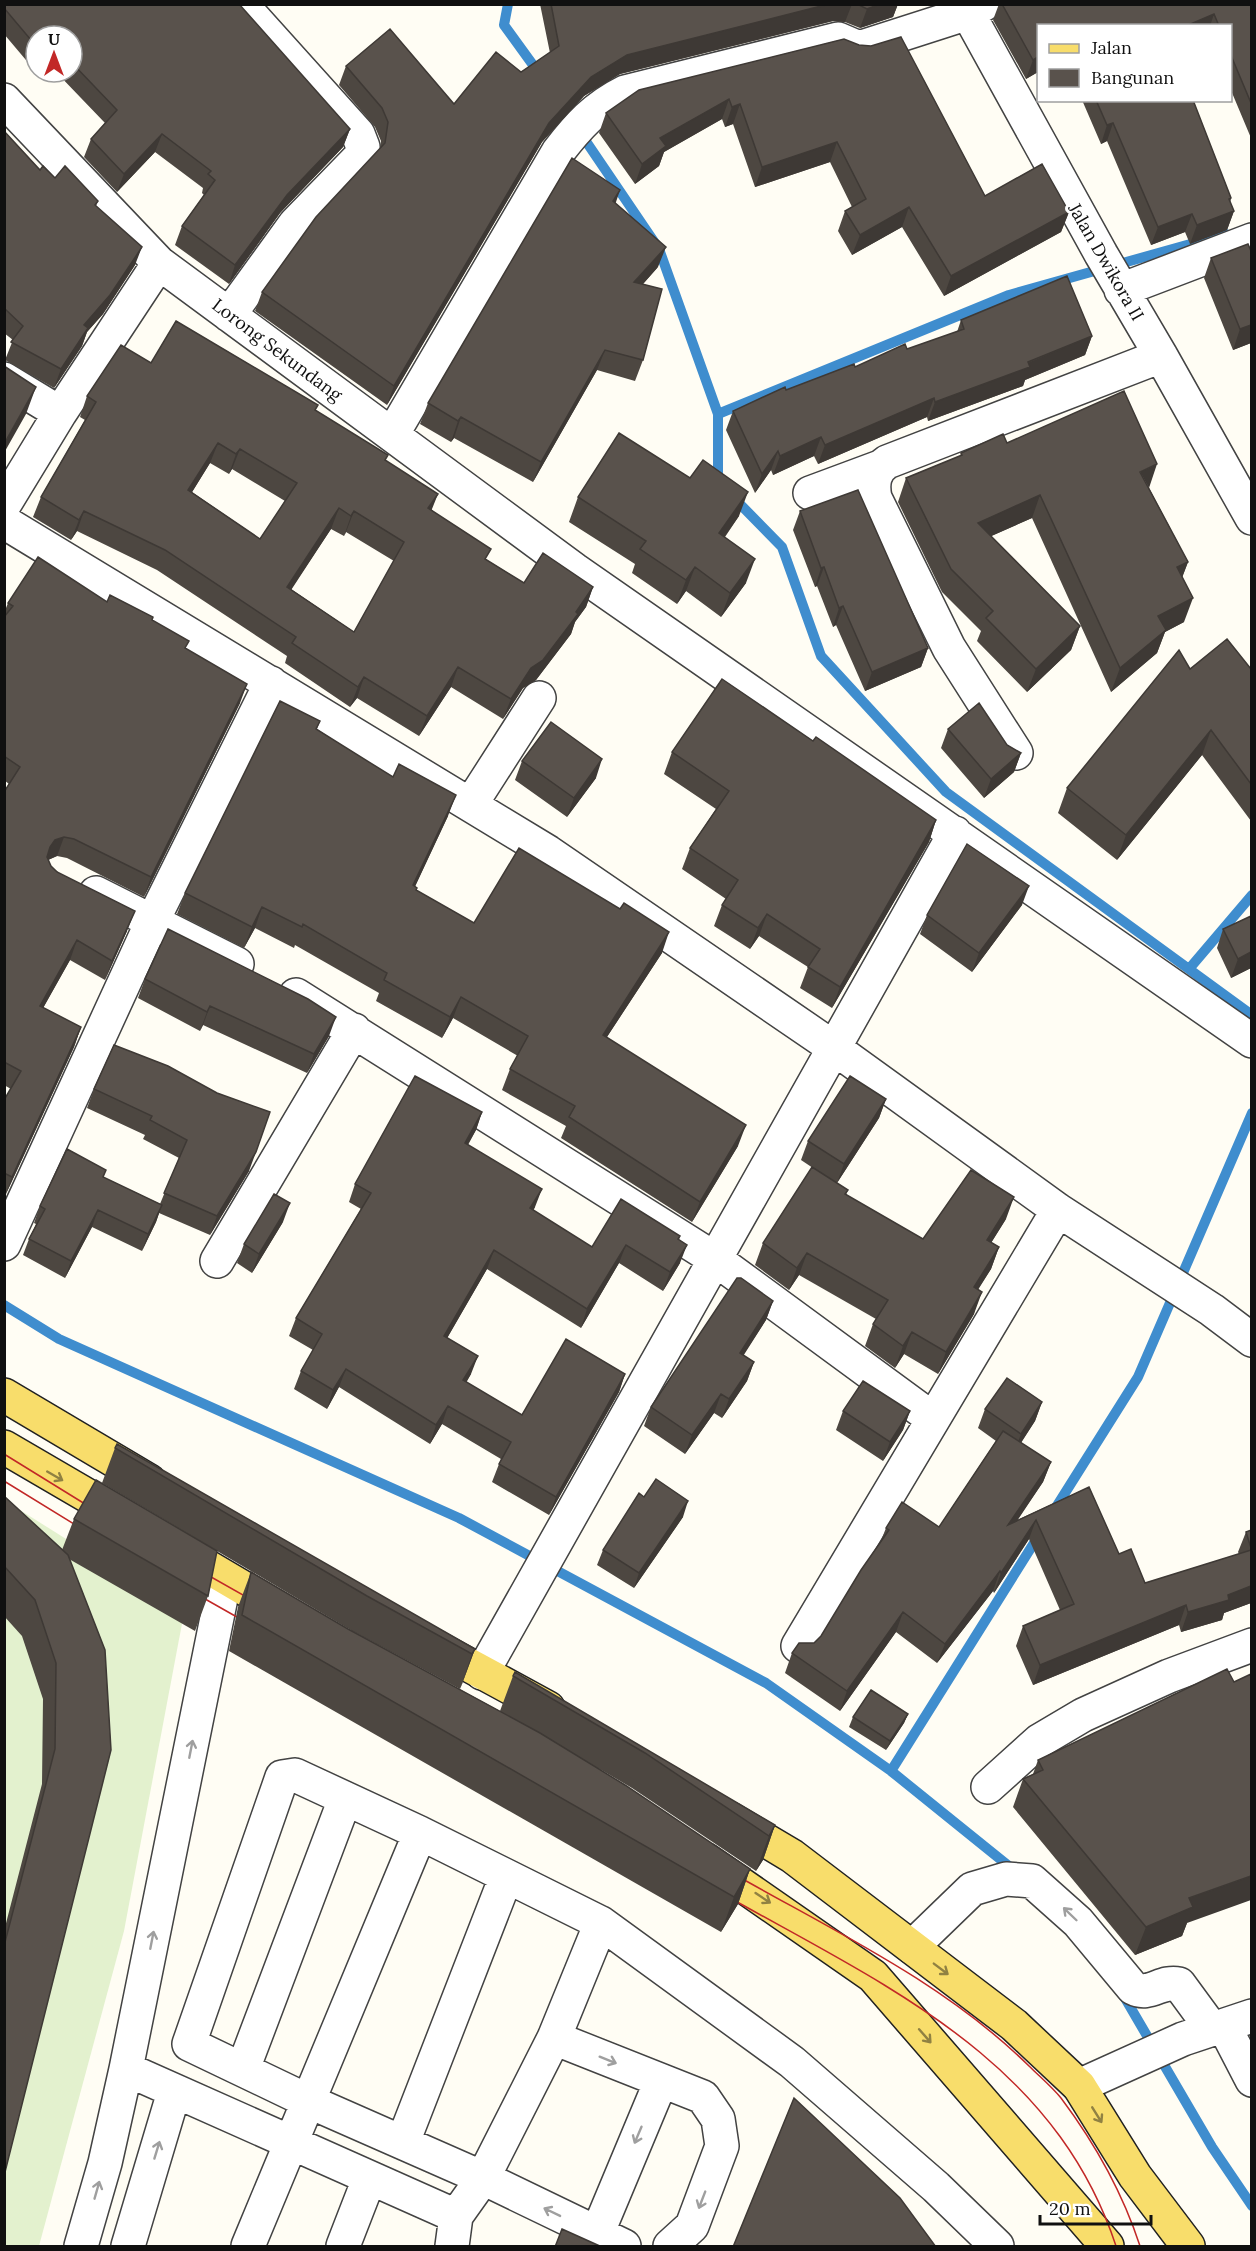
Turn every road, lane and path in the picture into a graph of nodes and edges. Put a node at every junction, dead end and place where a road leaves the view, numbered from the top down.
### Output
1 (241, 4) edge
2 (972, 7) edge
3 (4, 100) edge
4 (1251, 240) edge
5 (159, 263) junction
6 (1112, 273) junction
7 (230, 315) junction
8 (1161, 356) junction
9 (4, 379) edge
10 (60, 413) junction
11 (392, 435) junction
12 (880, 467) junction
13 (1242, 487) edge
14 (810, 493) dead end
15 (4, 505) edge
16 (1251, 518) edge
17 (4, 522) edge
18 (271, 683) junction
19 (539, 698) dead end
20 (1016, 753) edge
21 (471, 804) junction
22 (955, 833) junction
23 (69, 880) edge
24 (153, 920) junction
25 (354, 1030) junction
26 (1251, 1041) edge
27 (834, 1047) junction
28 (1058, 1210) junction
29 (4, 1244) edge
30 (715, 1259) junction
31 (217, 1261) dead end
32 (1251, 1340) edge
33 (4, 1395) edge
34 (933, 1419) junction
35 (4, 1447) edge
36 (171, 1494) edge
37 (225, 1578) junction
38 (305, 1624) edge
39 (402, 1628) edge
40 (1251, 1645) edge
41 (798, 1646) edge
42 (482, 1673) junction
43 (572, 1720) edge
44 (988, 1787) dead end
45 (345, 1798) junction
46 (701, 1802) edge
47 (420, 1833) junction
48 (682, 1844) edge
49 (506, 1877) junction
50 (601, 1923) junction
51 (912, 1947) junction
52 (1218, 2027) edge
53 (554, 2038) junction
54 (126, 2070) junction
55 (243, 2070) junction
56 (1251, 2080) edge
57 (661, 2081) junction
58 (1079, 2086) junction
59 (174, 2092) junction
60 (308, 2101) junction
61 (291, 2142) junction
62 (403, 2142) junction
63 (483, 2178) junction
64 (369, 2179) junction
65 (454, 2231) edge
66 (610, 2240) edge
67 (81, 2247) edge
68 (128, 2247) edge
69 (248, 2247) edge
70 (343, 2247) edge
71 (670, 2247) edge
72 (998, 2247) edge
73 (1107, 2247) edge
74 (1188, 2247) edge

1 - 7 street
2 - 6 street, Jalan Dwikora II
2 - 11 street
3 - 5 street, Lorong Sekundang
4 - 6 street
5 - 7 street, Lorong Sekundang
5 - 10 street
6 - 8 street, Jalan Dwikora II
7 - 11 street, Lorong Sekundang
8 - 12 street
8 - 13 street, Jalan Dwikora II
9 - 10 street
10 - 15 street
11 - 22 street, Lorong Sekundang
12 - 14 street
12 - 20 street
13 - 16 street, Jalan Dwikora II
17 - 18 street
18 - 21 street
18 - 24 street
19 - 21 street
21 - 27 street
22 - 26 street, Lorong Sekundang
22 - 27 street
23 - 24 street
24 - 25 street
24 - 29 street
25 - 30 street
25 - 31 street
27 - 28 street
27 - 30 street
28 - 32 street
28 - 34 street
30 - 34 street
30 - 42 street
33 - 36 main road
34 - 41 street
35 -> 37 main road
37 - 38 main road
54 -> 37 street
39 - 42 main road
40 - 44 street
42 - 43 main road
45 - 47 street
45 - 55 street
45 - 55 street
46 - 51 main road
47 - 49 street
47 - 60 street
48 -> 73 main road
49 - 50 street
49 - 62 street
50 - 53 street
50 - 72 street
52 -> 51 street
51 -> 58 main road
52 - 56 street
52 - 58 street
53 -> 57 street
53 - 63 street
54 - 59 street
67 -> 54 street
55 - 60 street
57 -> 66 street
57 -> 71 street
58 -> 74 main road
59 - 61 street
68 -> 59 street
60 - 61 street
60 - 62 street
61 - 64 street
61 - 69 street
62 - 63 street
63 - 65 street
66 -> 63 street
64 - 65 street
64 - 70 street

